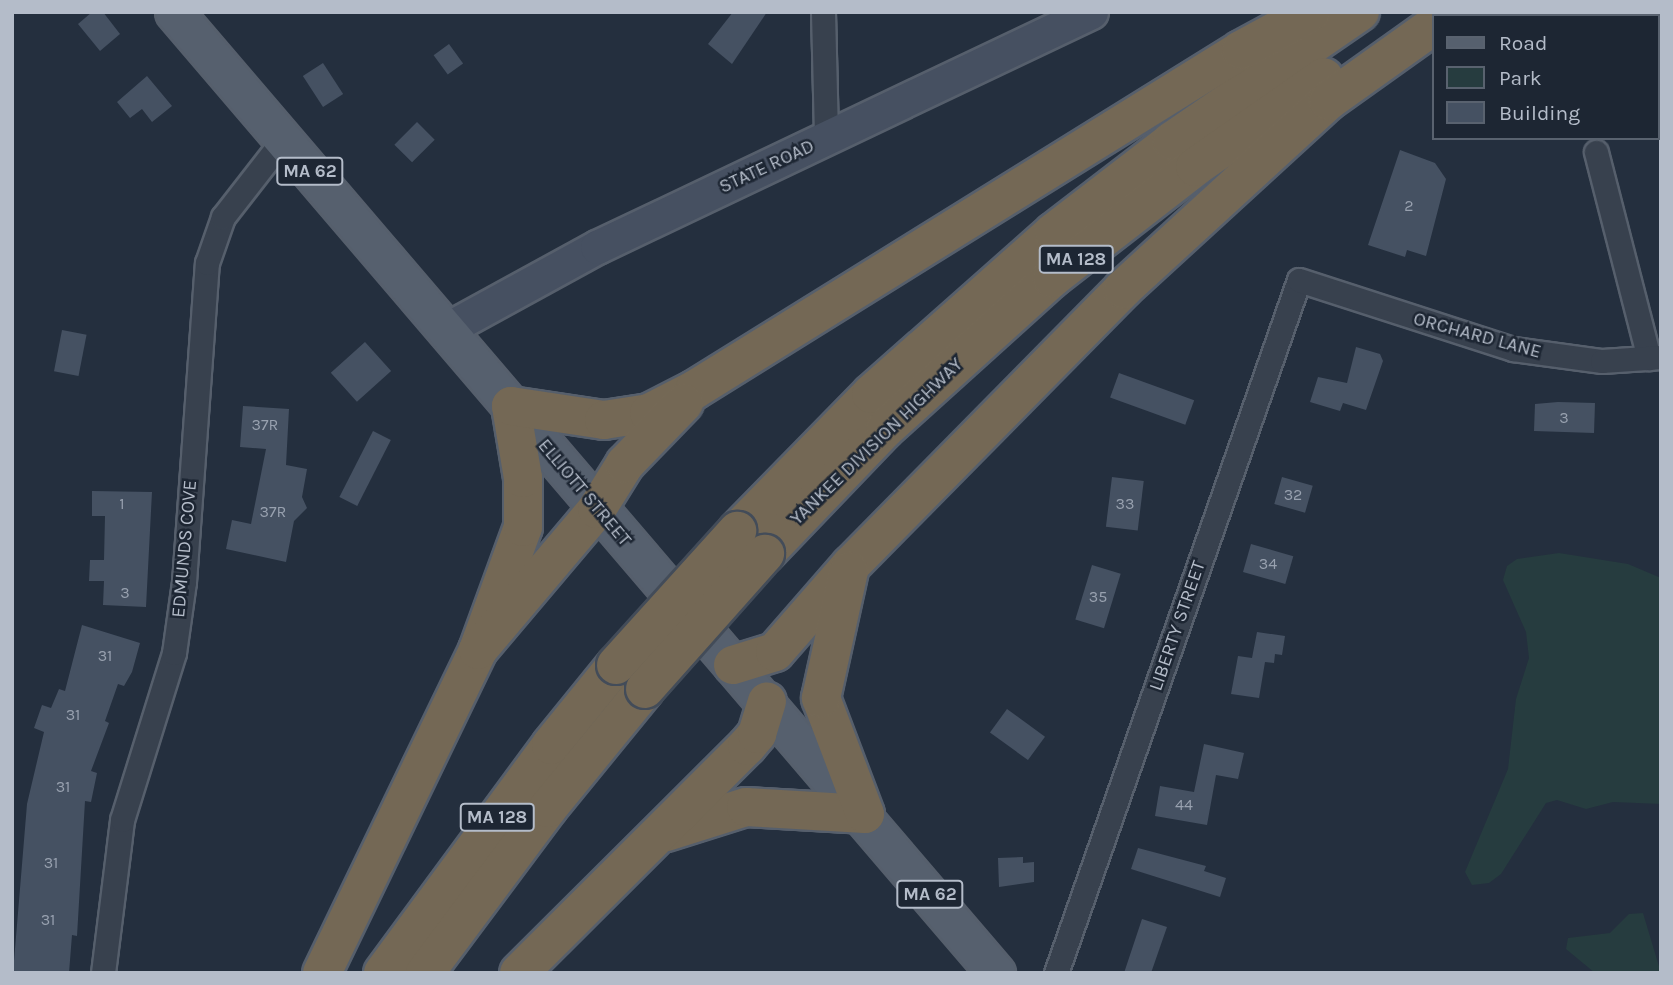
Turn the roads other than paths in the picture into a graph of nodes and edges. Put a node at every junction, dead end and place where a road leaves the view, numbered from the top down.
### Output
1 (174, 12) edge
2 (823, 12) edge
3 (1091, 12) edge
4 (1311, 12) edge
5 (1360, 12) edge
6 (1426, 12) edge
7 (1432, 27) edge
8 (826, 139) junction
9 (283, 140) junction
10 (1596, 152) dead end
11 (1298, 280) joint
12 (447, 329) junction
13 (1655, 357) edge
14 (694, 390) junction
15 (511, 406) junction
16 (597, 509) junction
17 (751, 542) junction
18 (851, 565) junction
19 (478, 650) junction
20 (733, 665) junction
21 (767, 701) junction
22 (864, 814) junction
23 (666, 832) junction
24 (103, 973) edge
25 (322, 973) edge
26 (383, 973) edge
27 (425, 973) edge
28 (520, 973) edge
29 (996, 973) edge
30 (1056, 973) edge

1 - 9 main road, ELLIOTT STREET / MA 62
2 - 8 street
3 - 8 main road, STATE ROAD
4 - 14 highway
5 - 17 highway, YANKEE DIVISION HIGHWAY / MA 128
6 - 17 highway, YANKEE DIVISION HIGHWAY / MA 128
7 - 18 highway
8 - 12 main road, STATE ROAD
9 - 12 main road, ELLIOTT STREET / MA 62
9 - 24 street, EDMUNDS COVE
10 - 13 street
11 - 13 street, ORCHARD LANE
11 - 30 street, LIBERTY STREET
12 - 15 main road, ELLIOTT STREET / MA 62
14 - 15 highway
14 - 16 highway
15 - 16 main road, ELLIOTT STREET / MA 62
15 - 19 highway
16 - 19 highway
16 - 20 main road, ELLIOTT STREET / MA 62
17 - 26 highway, YANKEE DIVISION HIGHWAY / MA 128, bridge
17 - 27 highway, YANKEE DIVISION HIGHWAY / MA 128, bridge
18 - 20 highway
18 - 22 highway
19 - 25 highway
20 - 21 main road, ELLIOTT STREET / MA 62
21 - 22 main road, ELLIOTT STREET / MA 62
21 - 23 highway
22 - 23 highway
22 - 29 main road, ELLIOTT STREET / MA 62
23 - 28 highway

